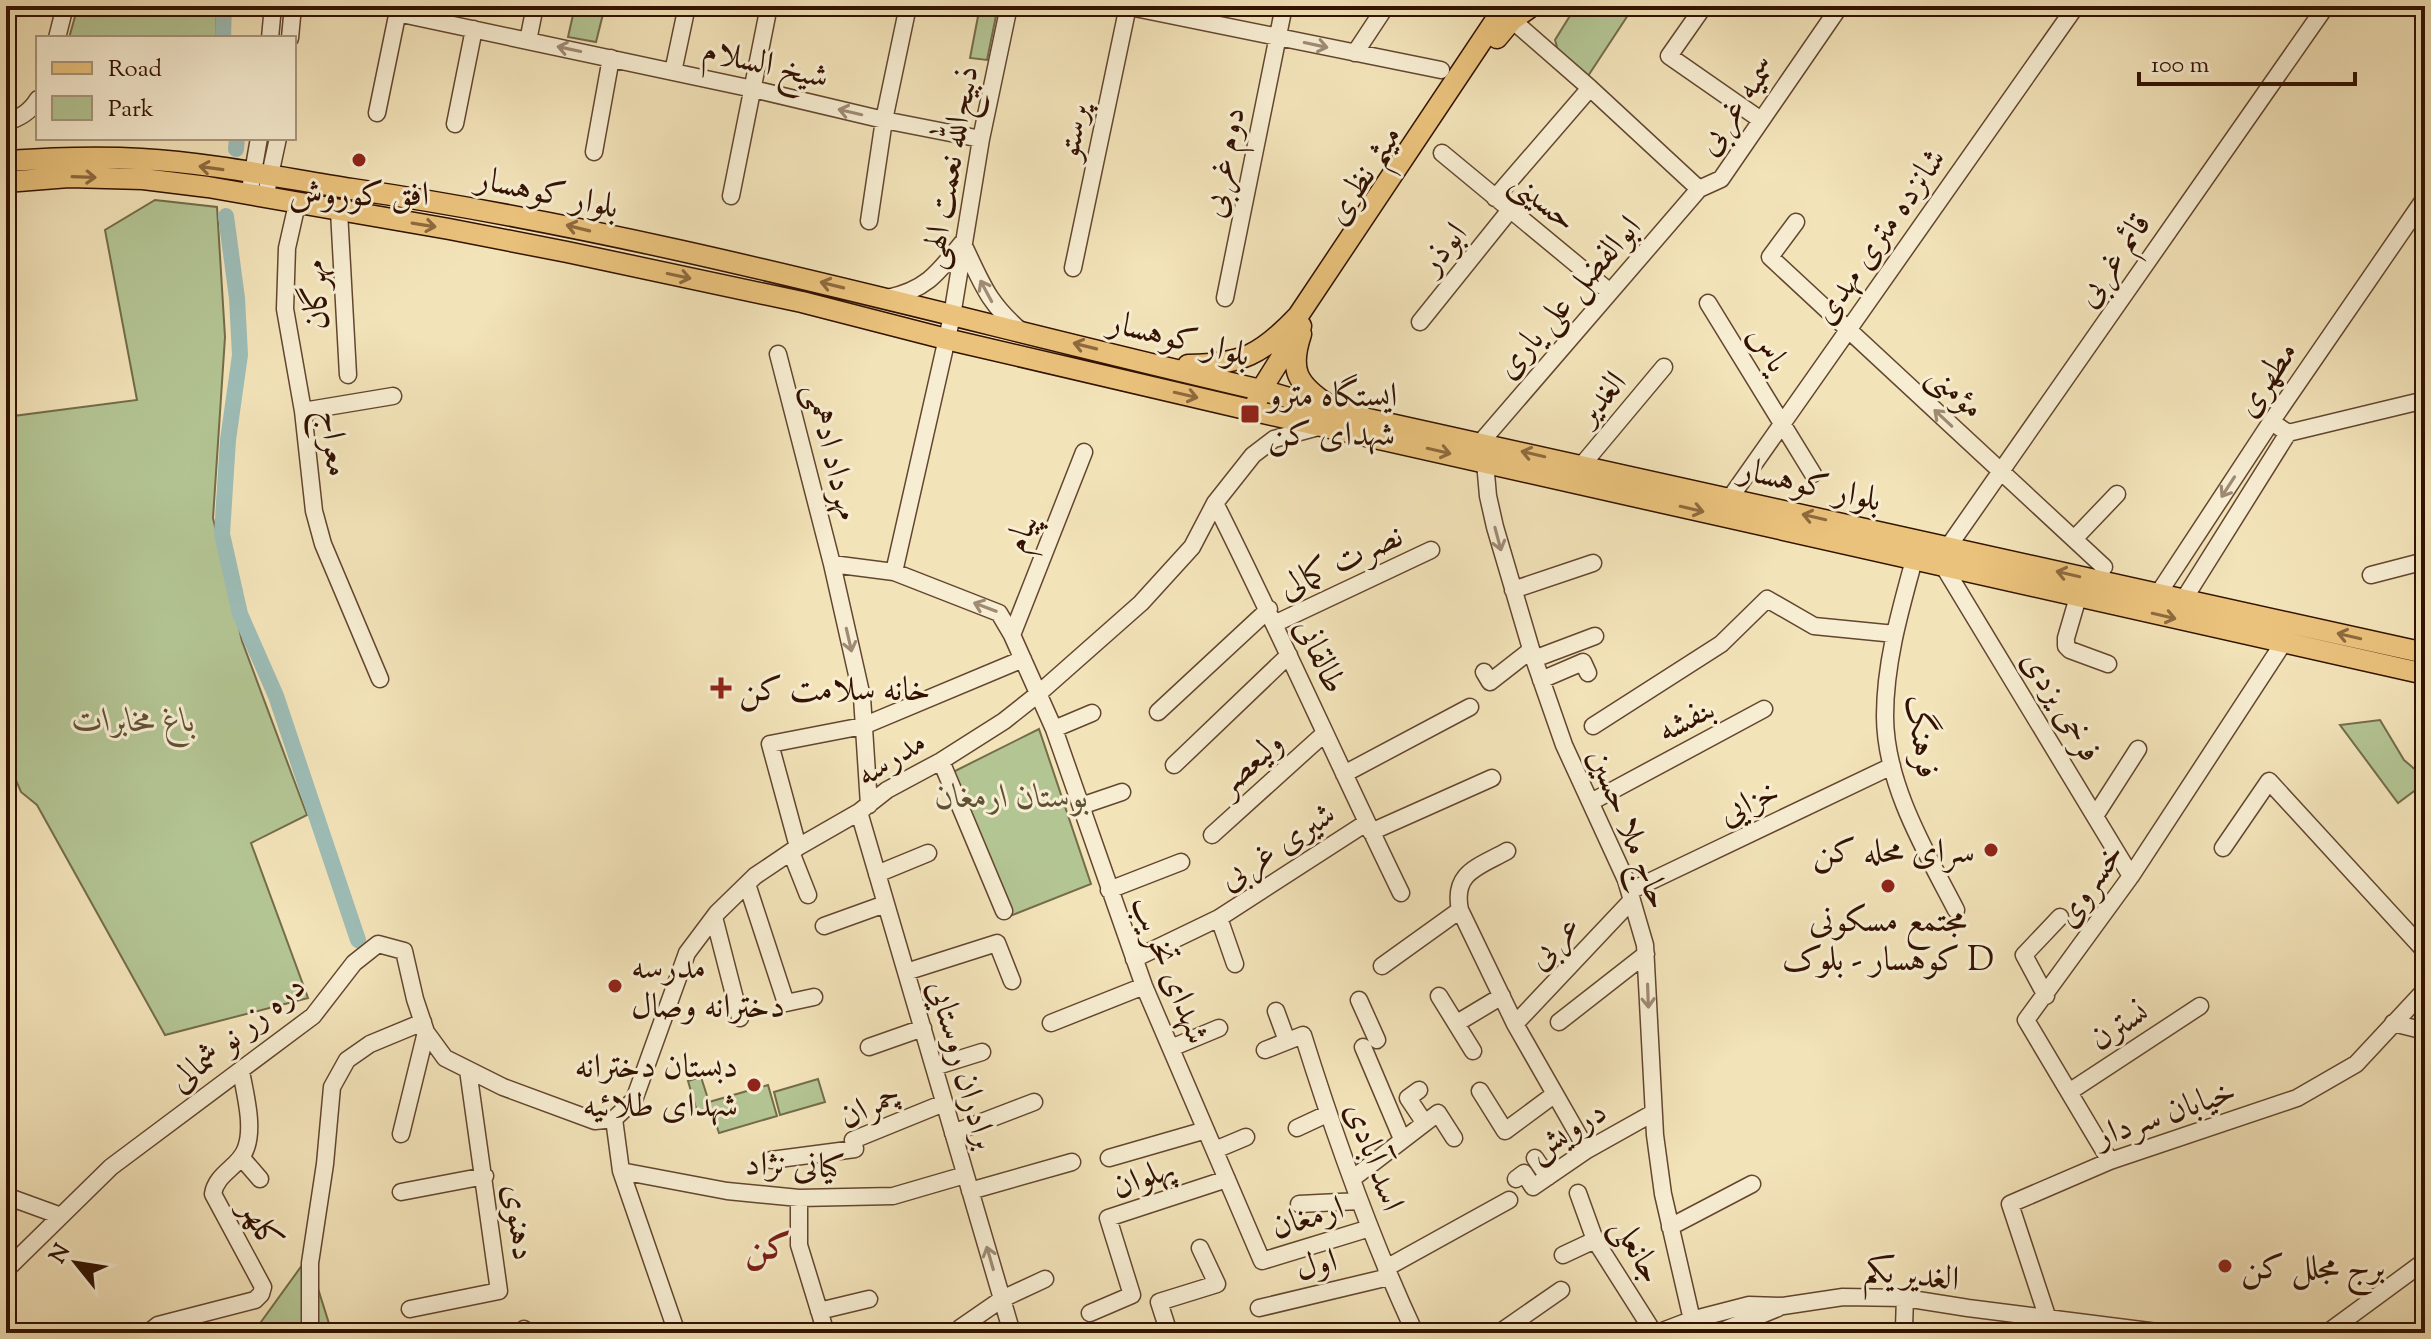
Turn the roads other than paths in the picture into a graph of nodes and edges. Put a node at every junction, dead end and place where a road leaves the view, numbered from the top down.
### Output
1 (65, 6) edge
2 (273, 6) edge
3 (293, 6) edge
4 (535, 6) edge
5 (687, 6) edge
6 (769, 6) edge
7 (908, 6) edge
8 (1009, 6) edge
9 (1127, 6) edge
10 (1284, 6) edge
11 (1386, 6) edge
12 (1532, 6) edge
13 (1704, 6) edge
14 (1840, 6) edge
15 (2076, 6) edge
16 (2326, 6) edge
17 (398, 9) edge
18 (1509, 13) edge
19 (474, 29) junction
20 (58, 36) edge
21 (270, 36) edge
22 (290, 36) edge
23 (1277, 37) junction
24 (528, 41) junction
25 (1355, 53) junction
26 (611, 58) junction
27 (1441, 70) dead end
28 (673, 72) junction
29 (1590, 88) junction
30 (753, 89) junction
31 (36, 103) edge
32 (377, 113) dead end
33 (884, 120) junction
34 (1761, 120) junction
35 (6, 122) edge
36 (455, 124) dead end
37 (981, 139) junction
38 (259, 140) edge
39 (277, 140) edge
40 (594, 152) dead end
41 (1442, 153) dead end
42 (6, 161) edge
43 (6, 182) edge
44 (259, 186) junction
45 (1699, 189) junction
46 (731, 196) dead end
47 (1495, 198) junction
48 (2425, 198) edge
49 (297, 204) junction
50 (1510, 210) junction
51 (339, 211) junction
52 (869, 221) dead end
53 (1796, 222) dead end
54 (963, 242) junction
55 (1073, 268) dead end
56 (1610, 292) junction
57 (887, 298) junction
58 (1225, 298) dead end
59 (1708, 303) dead end
60 (952, 316) junction
61 (1306, 318) junction
62 (1420, 322) dead end
63 (1848, 329) junction
64 (1021, 331) junction
65 (946, 339) junction
66 (778, 354) dead end
67 (1160, 365) junction
68 (1664, 367) dead end
69 (348, 375) dead end
70 (1261, 390) junction
71 (393, 396) dead end
72 (2425, 400) edge
73 (1253, 410) junction
74 (303, 411) junction
75 (1332, 419) junction
76 (2271, 422) junction
77 (1781, 424) junction
78 (2288, 433) junction
79 (1084, 452) dead end
80 (1483, 452) junction
81 (1582, 465) junction
82 (2001, 471) junction
83 (1813, 474) dead end
84 (2117, 494) dead end
85 (1730, 498) junction
86 (1215, 503) junction
87 (2074, 539) junction
88 (1431, 550) dead end
89 (1946, 557) junction
90 (1914, 560) junction
91 (2425, 561) edge
92 (1593, 563) dead end
93 (832, 564) junction
94 (2104, 567) dead end
95 (894, 572) junction
96 (2371, 575) dead end
97 (1513, 590) junction
98 (2158, 594) junction
99 (2078, 597) junction
100 (2184, 599) junction
101 (1272, 616) junction
102 (1895, 634) junction
103 (1012, 635) junction
104 (1595, 636) dead end
105 (2284, 642) junction
106 (2425, 653) edge
107 (1532, 654) junction
108 (1289, 655) junction
109 (1023, 659) junction
110 (2108, 664) dead end
111 (1484, 672) dead end
112 (1588, 673) dead end
113 (2425, 674) edge
114 (380, 679) dead end
115 (1541, 680) junction
116 (1038, 694) junction
117 (1470, 707) dead end
118 (1764, 709) dead end
119 (1158, 712) dead end
120 (1092, 713) dead end
121 (863, 726) junction
122 (1593, 726) dead end
123 (1054, 729) junction
124 (1325, 733) junction
125 (2138, 749) dead end
126 (941, 761) junction
127 (1174, 765) dead end
128 (1892, 766) junction
129 (1344, 774) junction
130 (1492, 778) dead end
131 (1122, 792) dead end
132 (1591, 802) junction
133 (1081, 806) junction
134 (864, 809) junction
135 (2095, 816) junction
136 (1369, 828) junction
137 (1212, 835) dead end
138 (2223, 848) dead end
139 (795, 850) junction
140 (1507, 851) dead end
141 (928, 853) dead end
142 (1181, 862) dead end
143 (877, 874) junction
144 (2131, 876) junction
145 (747, 884) junction
146 (1109, 890) junction
147 (1401, 893) dead end
148 (808, 895) dead end
149 (1631, 895) junction
150 (885, 904) junction
151 (1460, 910) junction
152 (1956, 910) dead end
153 (1004, 911) dead end
154 (714, 917) junction
155 (2060, 917) dead end
156 (1219, 918) junction
157 (824, 926) dead end
158 (2425, 951) edge
159 (1646, 954) junction
160 (1134, 959) junction
161 (1235, 964) dead end
162 (1382, 966) dead end
163 (906, 972) junction
164 (1012, 981) dead end
165 (1144, 986) junction
166 (2425, 990) edge
167 (1439, 996) dead end
168 (1502, 996) junction
169 (2046, 996) junction
170 (814, 997) dead end
171 (1359, 1000) dead end
172 (2200, 1006) dead end
173 (1276, 1011) dead end
174 (740, 1018) dead end
175 (1559, 1022) dead end
176 (1051, 1023) dead end
177 (1457, 1023) junction
178 (2393, 1023) junction
179 (1515, 1024) junction
180 (424, 1027) junction
181 (923, 1028) junction
182 (1219, 1028) dead end
183 (2425, 1031) edge
184 (1287, 1041) junction
185 (869, 1047) dead end
186 (1171, 1048) junction
187 (1265, 1050) dead end
188 (1473, 1051) dead end
189 (982, 1052) dead end
190 (934, 1067) junction
191 (468, 1070) junction
192 (241, 1071) junction
193 (1419, 1090) dead end
194 (1480, 1091) dead end
195 (2069, 1092) junction
196 (1555, 1094) junction
197 (1034, 1102) dead end
198 (944, 1103) junction
199 (1653, 1113) junction
200 (1327, 1114) junction
201 (614, 1119) junction
202 (1424, 1122) junction
203 (1297, 1128) dead end
204 (1206, 1130) junction
205 (953, 1133) junction
206 (401, 1134) dead end
207 (1246, 1137) dead end
208 (1454, 1138) dead end
209 (1402, 1139) junction
210 (1215, 1150) junction
211 (1587, 1150) junction
212 (241, 1157) junction
213 (1109, 1158) dead end
214 (1535, 1158) dead end
215 (771, 1160) dead end
216 (2110, 1161) junction
217 (1072, 1162) dead end
218 (621, 1171) junction
219 (485, 1176) junction
220 (1548, 1177) junction
221 (260, 1179) dead end
222 (1227, 1179) junction
223 (1352, 1179) junction
224 (1516, 1179) dead end
225 (968, 1183) junction
226 (1752, 1184) dead end
227 (401, 1192) dead end
228 (1578, 1193) dead end
229 (6, 1196) edge
230 (799, 1198) junction
231 (1509, 1200) dead end
232 (1359, 1201) junction
233 (1299, 1204) dead end
234 (61, 1216) junction
235 (1670, 1227) junction
236 (1370, 1228) junction
237 (1595, 1240) junction
238 (1200, 1248) dead end
239 (1563, 1255) dead end
240 (1262, 1261) joint
241 (2425, 1261) edge
242 (6, 1270) edge
243 (1387, 1272) junction
244 (1045, 1279) dead end
245 (1561, 1290) dead end
246 (1905, 1298) junction
247 (869, 1299) dead end
248 (1002, 1299) junction
249 (1783, 1306) junction
250 (1259, 1308) dead end
251 (410, 1309) dead end
252 (819, 1311) junction
253 (1090, 1313) dead end
254 (2048, 1319) junction
255 (1693, 1326) edge
256 (960, 1328) dead end
257 (148, 1333) edge
258 (310, 1333) edge
259 (677, 1333) edge
260 (826, 1333) edge
261 (1012, 1333) edge
262 (1169, 1333) edge
263 (1415, 1333) edge
264 (1499, 1333) edge
265 (1656, 1333) edge
266 (1717, 1333) edge
267 (1906, 1333) edge
268 (2165, 1333) edge
269 (2327, 1333) edge

1 - 20 street
2 - 21 street
3 - 22 street
4 - 24 street
5 - 28 street
6 - 30 street
7 - 33 street
8 - 37 street, ذبیح‌الله نعمت الهی
9 - 23 street
9 - 55 street, پرستو
10 - 23 street, دوم غربی
11 - 25 street
12 - 18 main road, میثم نظری
13 - 34 street
14 - 34 street, سمیه غربی
15 - 63 street, شانزده متری مهدی
16 - 82 street, قائم غربی
17 - 19 street, شیخ السلام
17 - 32 street
18 - 29 street
18 - 61 main road, میثم نظری
18 - 67 main road
19 - 24 street, شیخ السلام
19 - 36 street
23 -> 25 street
23 - 58 street, دوم غربی
26 -> 24 street, شیخ السلام
25 - 27 street
26 - 28 street, شیخ السلام
26 - 40 street
28 - 30 street, شیخ السلام
29 - 45 street
29 - 47 street
33 -> 30 street, شیخ السلام
30 - 46 street
31 - 35 street
33 - 37 street, شیخ السلام
33 - 52 street
34 - 45 street, سمیه غربی
37 - 54 street, ذبیح‌الله نعمت الهی
38 - 44 street
39 - 44 street
41 - 47 street, حسینی
44 -> 42 main road, بلوار کوهسار
43 -> 44 main road, بلوار کوهسار
44 - 49 main road, بلوار کوهسار
57 -> 44 main road, بلوار کوهسار
45 - 56 street, ابوالفضل علی یاری
47 - 50 street, حسینی
48 - 76 street, مطهری
49 - 51 main road, بلوار کوهسار
49 - 74 street, معراج
50 - 56 street, حسینی
50 - 62 street, ابوذر
51 -> 65 main road, بلوار کوهسار
51 - 69 street, مهرگان
53 - 63 street, مؤمنی
54 - 57 street
54 - 60 street, ذبیح‌الله نعمت الهی
64 -> 54 street
56 - 80 street, ابوالفضل علی یاری
57 - 60 main road, بلوار کوهسار
59 - 77 street, یاس
60 - 64 main road, بلوار کوهسار
60 - 65 street, ذبیح‌الله نعمت الهی
61 - 70 main road, میثم نظری
61 - 75 main road
63 - 77 street, شانزده متری مهدی
82 -> 63 street, مؤمنی
67 -> 64 main road, بلوار کوهسار
65 -> 73 main road, بلوار کوهسار
65 - 95 street, ذبیح‌الله نعمت الهی
66 - 93 street, مهرداد ادهمی
67 - 70 main road, بلوار کوهسار
68 - 81 street, الغدیر
70 - 73 main road, میثم نظری
70 - 75 main road, بلوار کوهسار
71 - 74 street
72 - 78 street
73 - 75 main road, بلوار کوهسار
74 - 114 street, معراج
75 - 80 main road, بلوار کوهسار
75 - 86 street, مدرسه
76 - 78 street
76 -> 98 street, مطهری
77 - 83 street, یاس
77 - 85 street, شانزده متری مهدی
78 - 100 street, مطهری
79 - 103 street, پیام
81 -> 80 main road, بلوار کوهسار
80 -> 90 main road, بلوار کوهسار
80 -> 97 street, حاج ملا حسین
81 - 85 main road, بلوار کوهسار
82 - 87 street, مؤمنی
82 - 89 street, قائم غربی
84 - 87 street
89 -> 85 main road, بلوار کوهسار
86 - 101 street, طالقانی
86 - 116 street, مدرسه
87 - 94 street, مؤمنی
88 - 101 street, نصرت کمالی
89 - 90 main road, بلوار کوهسار
98 -> 89 main road, بلوار کوهسار
89 - 99 main road, بلوار کوهسار
89 - 135 street, فرخی یزدی
90 - 102 street, فرهنگ
91 - 96 street
92 - 97 street
93 - 95 street, مهرداد ادهمی
93 -> 121 street, مهرداد ادهمی
103 -> 95 street, مهرداد ادهمی
97 - 107 street, حاج ملا حسین
98 - 100 main road, بلوار کوهسار
99 -> 105 main road, بلوار کوهسار
99 - 110 street
106 -> 100 main road, بلوار کوهسار
101 - 108 street, طالقانی
101 - 119 street, نصرت کمالی
102 - 122 street
102 - 128 street, فرهنگ
103 - 109 street, مهرداد ادهمی
104 - 107 street
105 - 113 main road, بلوار کوهسار
105 - 144 street, خسروی
107 - 111 street
107 - 115 street, حاج ملا حسین
108 - 124 street, طالقانی
108 - 127 street
109 - 116 street, مهرداد ادهمی
109 - 121 street
112 - 115 street
115 - 132 street, حاج ملا حسین
116 - 123 street, شهدای تخریب
116 - 126 street, مدرسه
117 - 129 street
118 - 132 street, بنفشه
120 - 123 street
121 - 134 street, مهرداد ادهمی
121 - 139 street
123 - 133 street, شهدای تخریب
124 - 129 street, طالقانی
124 - 137 street, ولیعصر
125 - 135 street
126 - 134 street, مدرسه
126 - 153 street
128 - 149 street, خزایی
128 - 152 street, فرهنگ
129 - 136 street, طالقانی
130 - 136 street, شیری غربی
131 - 133 street
132 - 149 street, حاج ملا حسین
133 - 146 street, شهدای تخریب
134 - 139 street, مدرسه
134 - 143 street, برادران روستایی
135 - 144 street, فرخی یزدی
136 - 147 street, طالقانی
136 - 156 street, شیری غربی
138 - 158 street
139 - 145 street, مدرسه
139 - 148 street
140 - 151 street
141 - 143 street
142 - 146 street
143 - 150 street, برادران روستایی
144 - 169 street, خسروی
145 - 154 street, مدرسه
145 - 170 street
146 - 160 street, شهدای تخریب
149 - 159 street, حاج ملا حسین
149 - 179 street, عربی
150 - 157 street
150 - 163 street, برادران روستایی
151 - 162 street
151 - 168 street
154 - 174 street
154 - 201 street, مدرسه
155 - 169 street
156 - 160 street, شیری غربی
156 - 161 street
159 - 175 street
159 -> 199 street, حاج ملا حسین
160 - 165 street, شهدای تخریب
163 - 164 street
163 - 181 street, برادران روستایی
165 - 176 street
165 - 186 street, شهدای تخریب
166 - 178 street, خیابان سردار
167 - 177 street
168 - 177 street
168 - 179 street
169 - 195 street, خسروی
171 - 209 street
172 - 195 street, نسترن
173 - 184 street
177 - 188 street
178 - 183 street
178 - 216 street, خیابان سردار
179 - 196 street
180 - 191 street, دره زر نو شمالی
180 - 192 street, دره زر نو شمالی
180 - 206 street
180 - 258 street
181 - 185 street
181 - 190 street, برادران روستایی
182 - 186 street
184 - 187 street
184 - 200 street, اسد آبادی
186 - 204 street, شهدای تخریب
189 - 190 street
190 - 198 street, برادران روستایی
191 - 201 street, دره زر نو شمالی
191 - 219 street, دهنوی
192 - 212 street, کلهر
192 - 234 street, دره زر نو شمالی
193 - 202 street
194 - 196 street
195 - 216 street, خسروی
196 - 211 street
197 - 205 street
198 - 205 street, برادران روستایی
198 - 215 street, چمران
199 - 211 street, درویش
199 - 235 street, حاج ملا حسین
200 - 203 street
200 - 223 street, اسد آبادی
201 - 218 street
202 - 208 street
202 - 209 street
204 - 210 street, شهدای تخریب
204 - 213 street
205 - 225 street, برادران روستایی
207 - 210 street
209 - 223 street
210 - 222 street, شهدای تخریب
211 - 220 street, درویش
212 - 221 street
212 - 257 street, کلهر
214 - 220 street
216 - 254 street, خیابان سردار
217 - 225 street, کیانی نژاد
218 - 230 street, کیانی نژاد
218 - 259 street
219 - 227 street
219 - 251 street, دهنوی
220 - 224 street, درویش
222 - 240 street, شهدای تخریب
222 - 253 street, پهلوان
223 - 232 street, اسد آبادی
225 - 230 street, کیانی نژاد
248 -> 225 street, برادران روستایی
226 - 235 street
228 - 237 street, جانعلی
229 - 234 street
230 - 252 street
231 - 243 street, اول
232 - 233 street
232 - 236 street, اسد آبادی
234 - 242 street, دره زر نو شمالی
235 - 255 street, حاج ملا حسین
236 - 240 street, ارمغان
236 - 243 street, اسد آبادی
237 - 239 street
237 - 265 street, جانعلی
238 - 262 street
241 - 269 street
243 - 250 street, اول
243 - 263 street, اسد آبادی
244 - 248 street
245 - 264 street
246 - 249 street, الغدیر یکم
246 - 254 street, الغدیر یکم
246 - 267 street
247 - 252 street
248 - 256 street
248 - 261 street, برادران روستایی
249 - 255 street, الغدیر یکم
249 - 266 street
252 - 260 street
254 - 268 street, الغدیر یکم
255 - 265 street, الغدیر یکم

